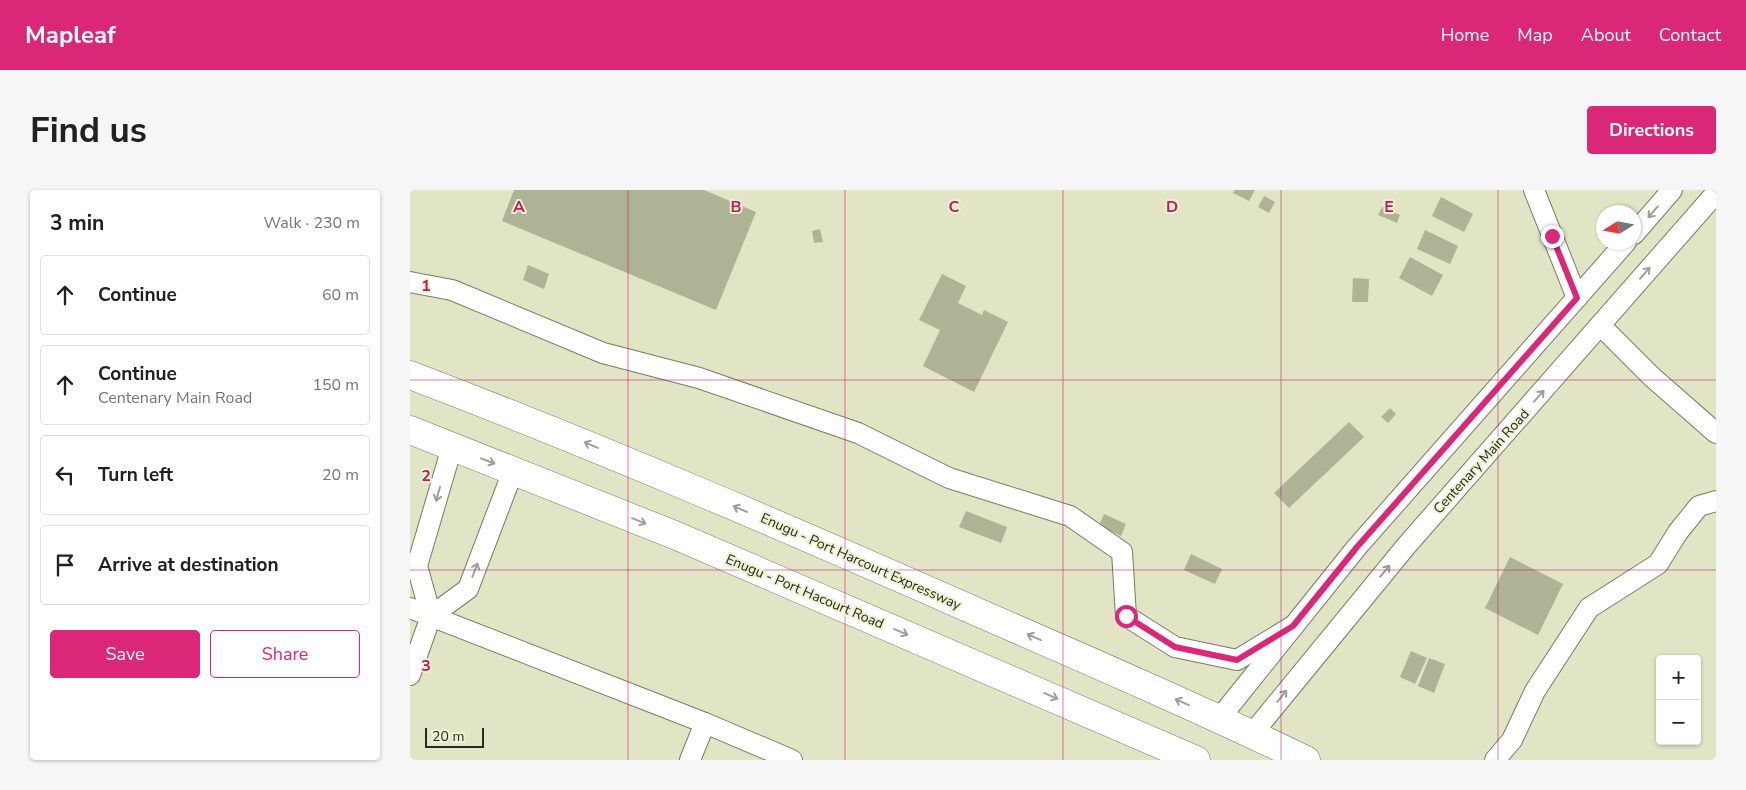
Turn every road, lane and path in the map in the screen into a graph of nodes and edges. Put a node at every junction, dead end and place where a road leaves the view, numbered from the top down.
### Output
1 (1534, 190) edge
2 (1672, 190) edge
3 (1716, 193) edge
4 (1641, 226) edge
5 (1619, 250) edge
6 (410, 282) edge
7 (1577, 298) junction
8 (1600, 325) junction
9 (410, 375) edge
10 (410, 430) edge
11 (1716, 433) edge
12 (452, 447) junction
13 (513, 471) junction
14 (1716, 501) edge
15 (410, 608) edge
16 (431, 616) junction
17 (1293, 626) junction
18 (410, 675) edge
19 (1219, 718) junction
20 (705, 723) junction
21 (1252, 734) junction
22 (690, 760) edge
23 (792, 760) edge
24 (1196, 760) edge
25 (1306, 760) edge
26 (1495, 760) edge

1 - 7 street
2 -> 4 street
8 -> 3 street, Centenary Main Road
5 - 7 street
6 - 17 street
7 - 17 street
8 - 11 street
21 -> 8 street, Centenary Main Road
19 -> 9 highway, Enugu - Port Harcourt Expressway
10 - 12 highway, Enugu - Port Hacourt Road
12 -> 13 highway, Enugu - Port Hacourt Road
12 -> 16 street
16 -> 13 street
13 -> 24 highway, Enugu - Port Hacourt Road
14 - 26 street
15 - 16 street
16 - 18 street
16 - 20 street
17 - 19 street
19 - 21 highway, Enugu - Port Harcourt Expressway
20 - 22 street
20 - 23 street
21 - 25 highway, Enugu - Port Harcourt Expressway

